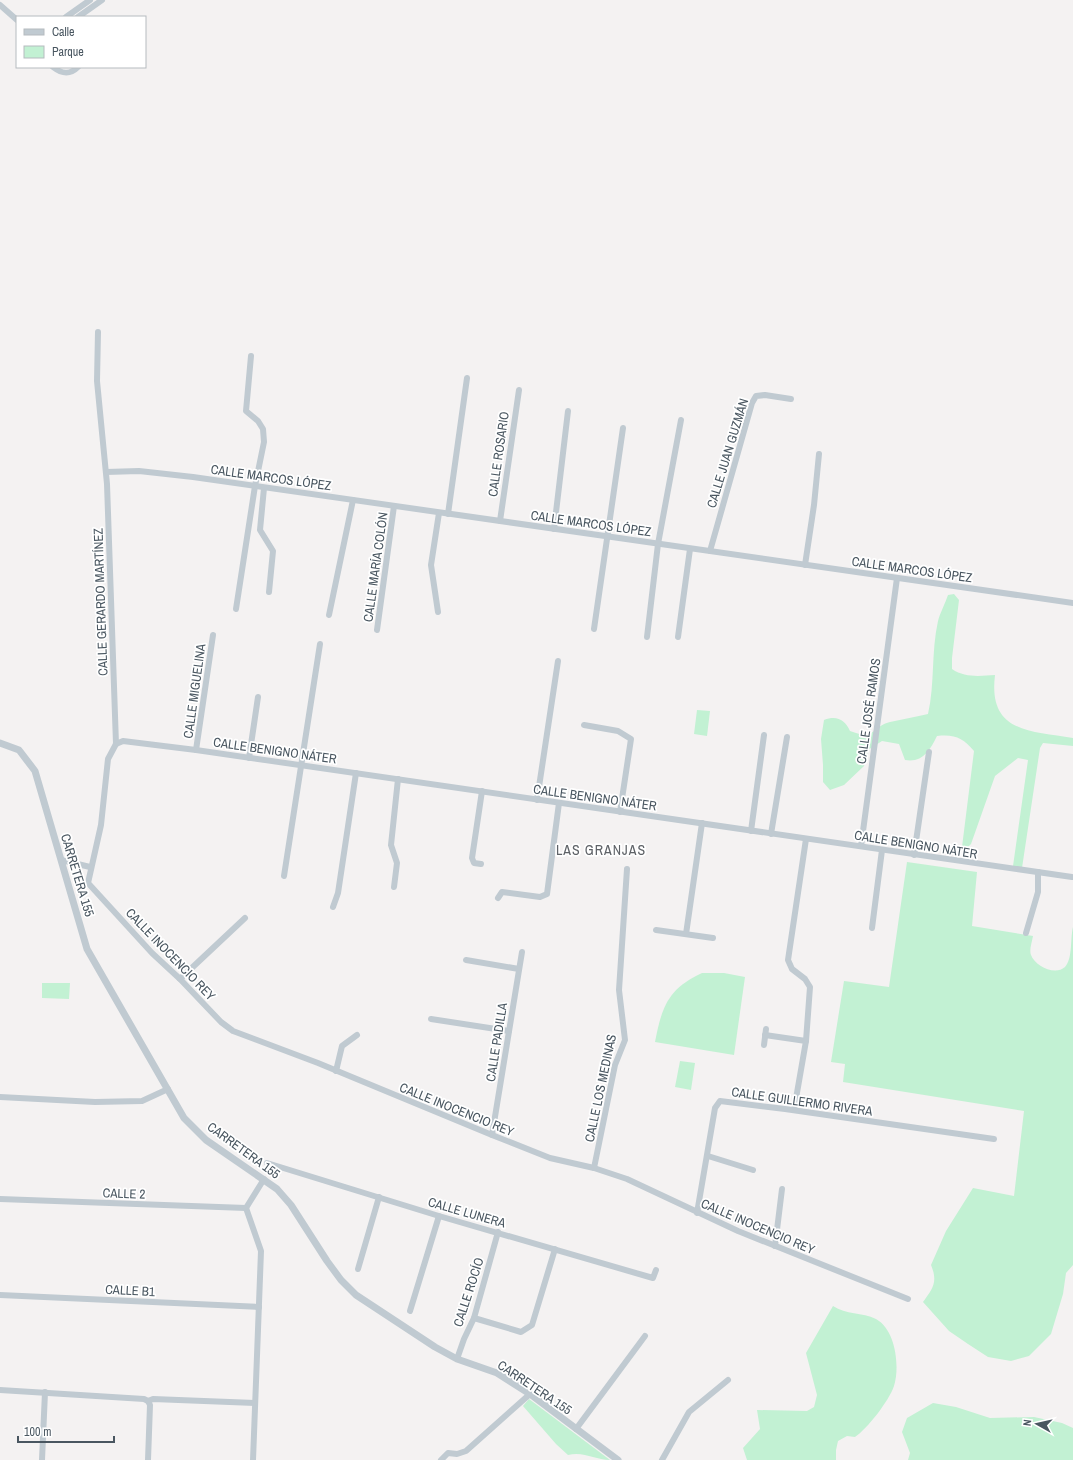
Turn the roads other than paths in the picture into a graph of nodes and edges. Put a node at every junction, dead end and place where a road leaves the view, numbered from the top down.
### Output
1 (90, 0) edge
2 (102, 0) edge
3 (0, 5) edge
4 (67, 16) edge
5 (79, 16) edge
6 (16, 19) edge
7 (55, 68) edge
8 (77, 68) edge
9 (98, 332) dead end
10 (251, 356) dead end
11 (467, 378) dead end
12 (519, 390) dead end
13 (791, 399) dead end
14 (568, 411) dead end
15 (681, 420) dead end
16 (623, 428) dead end
17 (819, 454) dead end
18 (106, 472) junction
19 (255, 486) junction
20 (264, 488) junction
21 (354, 500) junction
22 (394, 506) junction
23 (439, 513) junction
24 (448, 514) junction
25 (500, 521) junction
26 (554, 529) junction
27 (607, 537) junction
28 (658, 544) junction
29 (690, 549) junction
30 (710, 551) junction
31 (805, 565) junction
32 (897, 578) junction
33 (269, 592) dead end
34 (1073, 603) edge
35 (236, 609) dead end
36 (438, 612) dead end
37 (329, 614) dead end
38 (594, 629) dead end
39 (377, 630) dead end
40 (213, 635) dead end
41 (647, 637) dead end
42 (678, 637) dead end
43 (320, 644) dead end
44 (558, 661) dead end
45 (258, 698) dead end
46 (584, 724) dead end
47 (764, 735) dead end
48 (787, 738) dead end
49 (0, 743) edge
50 (116, 744) junction
51 (196, 750) junction
52 (929, 752) dead end
53 (249, 758) junction
54 (301, 765) junction
55 (356, 773) junction
56 (398, 779) junction
57 (482, 791) junction
58 (537, 800) junction
59 (559, 803) junction
60 (620, 812) junction
61 (702, 823) junction
62 (751, 831) junction
63 (770, 834) junction
64 (806, 839) junction
65 (861, 846) junction
66 (882, 850) junction
67 (914, 855) junction
68 (61, 860) junction
69 (481, 864) dead end
70 (90, 867) junction
71 (627, 869) dead end
72 (1038, 872) junction
73 (284, 876) dead end
74 (1072, 877) dead end
75 (394, 888) dead end
76 (498, 898) dead end
77 (334, 907) dead end
78 (244, 918) dead end
79 (872, 928) dead end
80 (656, 930) dead end
81 (1026, 933) dead end
82 (686, 934) junction
83 (714, 938) dead end
84 (522, 952) dead end
85 (466, 960) dead end
86 (519, 969) junction
87 (180, 979) junction
88 (430, 1019) dead end
89 (509, 1031) junction
90 (357, 1035) dead end
91 (806, 1041) junction
92 (764, 1045) dead end
93 (336, 1071) junction
94 (168, 1089) junction
95 (0, 1097) edge
96 (794, 1110) junction
97 (492, 1135) junction
98 (994, 1139) dead end
99 (708, 1156) junction
100 (267, 1163) dead end
101 (594, 1168) junction
102 (753, 1170) dead end
103 (264, 1180) junction
104 (782, 1189) dead end
105 (379, 1197) junction
106 (0, 1199) edge
107 (246, 1208) junction
108 (697, 1213) junction
109 (439, 1216) junction
110 (498, 1232) junction
111 (775, 1246) junction
112 (555, 1249) junction
113 (358, 1269) dead end
114 (656, 1270) dead end
115 (0, 1295) edge
116 (908, 1299) dead end
117 (259, 1307) junction
118 (410, 1311) dead end
119 (474, 1318) junction
120 (645, 1336) dead end
121 (457, 1359) junction
122 (728, 1380) dead end
123 (0, 1390) edge
124 (45, 1392) junction
125 (530, 1394) junction
126 (148, 1401) junction
127 (255, 1403) junction
128 (576, 1429) junction
129 (42, 1460) edge
130 (148, 1460) edge
131 (253, 1460) edge
132 (441, 1460) edge
133 (618, 1460) edge
134 (662, 1460) edge

1 - 4 street
2 - 5 street
3 - 6 street
7 - 8 street
9 - 18 street, CALLE GERARDO MARTÍNEZ
10 - 19 street
11 - 24 street
12 - 25 street, CALLE ROSARIO
13 - 30 street, CALLE JUAN GUZMÁN
14 - 26 street
15 - 28 street
16 - 27 street
17 - 31 street
18 - 19 street, CALLE MARCOS LÓPEZ
18 - 50 street, CALLE GERARDO MARTÍNEZ
19 - 20 street, CALLE MARCOS LÓPEZ
19 - 35 street
20 - 21 street, CALLE MARCOS LÓPEZ
20 - 33 street
21 - 22 street, CALLE MARCOS LÓPEZ
21 - 37 street
22 - 23 street, CALLE MARCOS LÓPEZ
22 - 39 street, CALLE MARÍA COLÓN
23 - 24 street, CALLE MARCOS LÓPEZ
23 - 36 street
24 - 25 street, CALLE MARCOS LÓPEZ
25 - 26 street, CALLE MARCOS LÓPEZ
26 - 27 street, CALLE MARCOS LÓPEZ
27 - 28 street, CALLE MARCOS LÓPEZ
27 - 38 street
28 - 29 street, CALLE MARCOS LÓPEZ
28 - 41 street
29 - 30 street, CALLE MARCOS LÓPEZ
29 - 42 street
30 - 31 street, CALLE MARCOS LÓPEZ
31 - 32 street, CALLE MARCOS LÓPEZ
32 - 34 street, CALLE MARCOS LÓPEZ
32 - 65 street, CALLE JOSÉ RAMOS
40 - 51 street, CALLE MIGUELINA
43 - 54 street
44 - 58 street
45 - 53 street
46 - 60 street
47 - 62 street
48 - 63 street
49 - 68 street, CARRETERA 155
50 - 51 street, CALLE BENIGNO NÁTER
50 - 70 street, CALLE GERARDO MARTÍNEZ
51 - 53 street, CALLE BENIGNO NÁTER
52 - 67 street
53 - 54 street, CALLE BENIGNO NÁTER
54 - 55 street, CALLE BENIGNO NÁTER
54 - 73 street
55 - 56 street, CALLE BENIGNO NÁTER
55 - 77 street
56 - 57 street, CALLE BENIGNO NÁTER
56 - 75 street
57 - 58 street, CALLE BENIGNO NÁTER
57 - 69 street
58 - 59 street, CALLE BENIGNO NÁTER
59 - 60 street, CALLE BENIGNO NÁTER
59 - 76 street
60 - 61 street, CALLE BENIGNO NÁTER
61 - 62 street, CALLE BENIGNO NÁTER
61 - 82 street
62 - 63 street, CALLE BENIGNO NÁTER
63 - 64 street, CALLE BENIGNO NÁTER
64 - 65 street, CALLE BENIGNO NÁTER
64 - 91 street
65 - 66 street, CALLE BENIGNO NÁTER
66 - 67 street, CALLE BENIGNO NÁTER
66 - 79 street
67 - 72 street, CALLE BENIGNO NÁTER
68 - 70 street
68 - 94 street, CARRETERA 155
70 - 87 street, CALLE INOCENCIO REY
71 - 101 street, CALLE LOS MEDINAS
72 - 74 street, CALLE BENIGNO NÁTER
72 - 81 street
78 - 87 street
80 - 82 street
82 - 83 street
84 - 86 street, CALLE PADILLA
85 - 86 street
86 - 89 street, CALLE PADILLA
87 - 93 street, CALLE INOCENCIO REY
88 - 89 street
89 - 97 street, CALLE PADILLA
90 - 93 street
91 - 92 street
91 - 96 street
93 - 97 street, CALLE INOCENCIO REY
94 - 95 street
94 - 103 street, CARRETERA 155
96 - 98 street, CALLE GUILLERMO RIVERA
96 - 99 street, CALLE GUILLERMO RIVERA
97 - 101 street, CALLE INOCENCIO REY
99 - 102 street
99 - 108 street, CALLE GUILLERMO RIVERA
100 - 105 street, CALLE LUNERA
101 - 108 street, CALLE INOCENCIO REY
103 - 107 street
103 - 121 street, CARRETERA 155
104 - 111 street
105 - 109 street, CALLE LUNERA
105 - 113 street
106 - 107 street, CALLE 2
107 - 117 street
108 - 111 street, CALLE INOCENCIO REY
109 - 110 street, CALLE LUNERA
109 - 118 street
110 - 112 street, CALLE LUNERA
110 - 119 street, CALLE ROCÍO
111 - 116 street, CALLE INOCENCIO REY
112 - 114 street, CALLE LUNERA
112 - 119 street
115 - 117 street, CALLE B1
117 - 127 street
119 - 121 street, CALLE ROCÍO
120 - 128 street
121 - 125 street, CARRETERA 155
122 - 134 street
123 - 124 street
124 - 126 street
124 - 129 street
125 - 128 street, CARRETERA 155
125 - 132 street
126 - 127 street
126 - 130 street
127 - 131 street
128 - 133 street, CARRETERA 155

